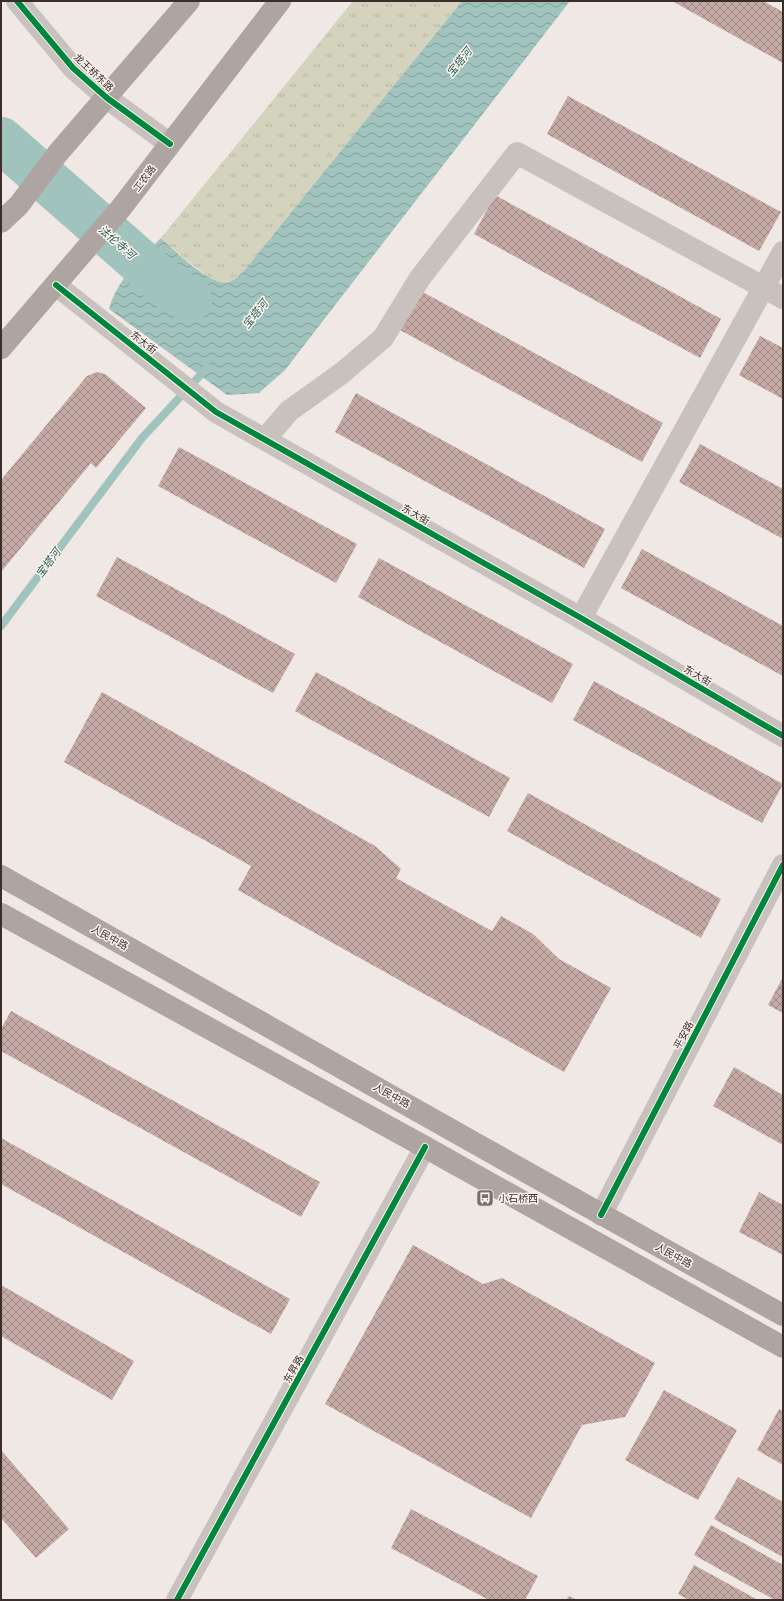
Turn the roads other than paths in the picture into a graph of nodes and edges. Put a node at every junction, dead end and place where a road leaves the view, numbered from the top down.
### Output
1 (17, 1) edge
2 (189, 1) edge
3 (280, 1) edge
4 (107, 98) junction
5 (170, 144) junction
6 (1, 222) edge
7 (783, 252) edge
8 (56, 285) junction
9 (764, 288) junction
10 (783, 298) edge
11 (1, 348) edge
12 (265, 439) junction
13 (581, 618) junction
14 (783, 736) edge
15 (783, 865) edge
16 (1, 876) edge
17 (1, 914) edge
18 (425, 1147) junction
19 (600, 1215) junction
20 (783, 1315) edge
21 (783, 1347) edge
22 (177, 1600) edge

1 - 4 street, 龙王桥东路
2 - 4 main road
3 - 5 main road, 工农路
4 - 5 street, 龙王桥东路
4 - 6 main road
5 - 8 main road, 工农路
7 - 9 street
8 - 11 main road, 工农路
8 - 12 street, 东大街
9 - 10 street
9 - 12 street
9 - 13 street
12 - 13 street, 东大街
13 - 14 street, 东大街
15 - 19 street, 平安路
16 - 19 main road, 人民中路
17 - 18 main road
18 - 21 main road
18 - 22 street, 东昇路
19 - 20 main road, 人民中路

